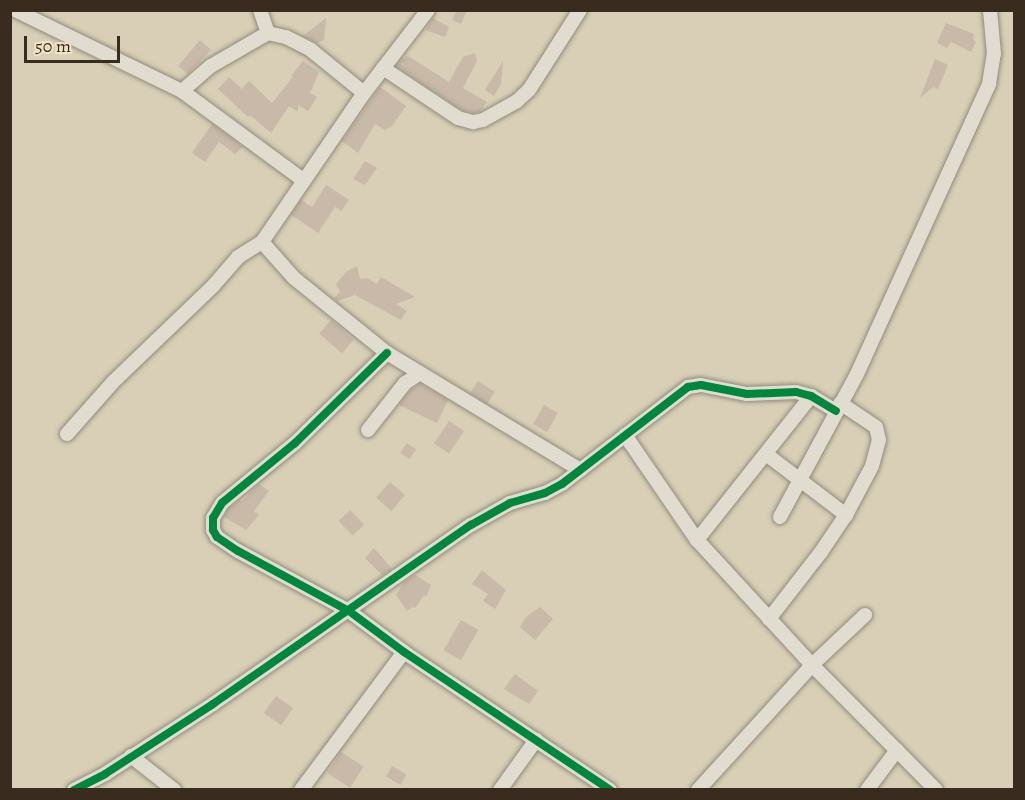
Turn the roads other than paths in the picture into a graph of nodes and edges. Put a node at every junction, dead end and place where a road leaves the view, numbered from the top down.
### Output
1 (15, 10) edge
2 (260, 10) edge
3 (428, 10) edge
4 (580, 10) edge
5 (990, 10) edge
6 (268, 33) junction
7 (383, 68) junction
8 (182, 91) junction
9 (363, 93) junction
10 (303, 180) junction
11 (262, 242) junction
12 (387, 353) junction
13 (419, 374) junction
14 (811, 396) junction
15 (838, 407) junction
16 (368, 430) dead end
17 (67, 434) dead end
18 (625, 435) junction
19 (766, 454) junction
20 (580, 470) junction
21 (800, 479) junction
22 (846, 515) junction
23 (780, 517) dead end
24 (698, 540) junction
25 (349, 611) junction
26 (865, 615) dead end
27 (769, 619) junction
28 (404, 652) junction
29 (812, 665) junction
30 (536, 740) junction
31 (897, 750) junction
32 (131, 756) junction
33 (74, 789) edge
34 (174, 789) edge
35 (301, 789) edge
36 (500, 789) edge
37 (610, 789) edge
38 (698, 789) edge
39 (867, 789) edge
40 (936, 789) edge

1 - 8 street
2 - 6 street
3 - 7 street
4 - 7 street
5 - 15 street
6 - 8 street
6 - 9 street
7 - 9 street
8 - 10 street
9 - 10 street
10 - 11 street
11 - 12 street
11 - 17 street
12 - 13 street
12 - 25 street
13 - 16 street
13 - 20 street
14 - 15 street
14 - 18 street
14 - 19 street
15 - 21 street
15 - 22 street
18 - 20 street
18 - 24 street
19 - 21 street
19 - 24 street
20 - 25 street
21 - 22 street
21 - 23 street
22 - 27 street
24 - 27 street
25 - 28 street
25 - 32 street
26 - 29 street
27 - 29 street
28 - 30 street
28 - 35 street
29 - 31 street
29 - 38 street
30 - 36 street
30 - 37 street
31 - 39 street
31 - 40 street
32 - 33 street
32 - 34 street

